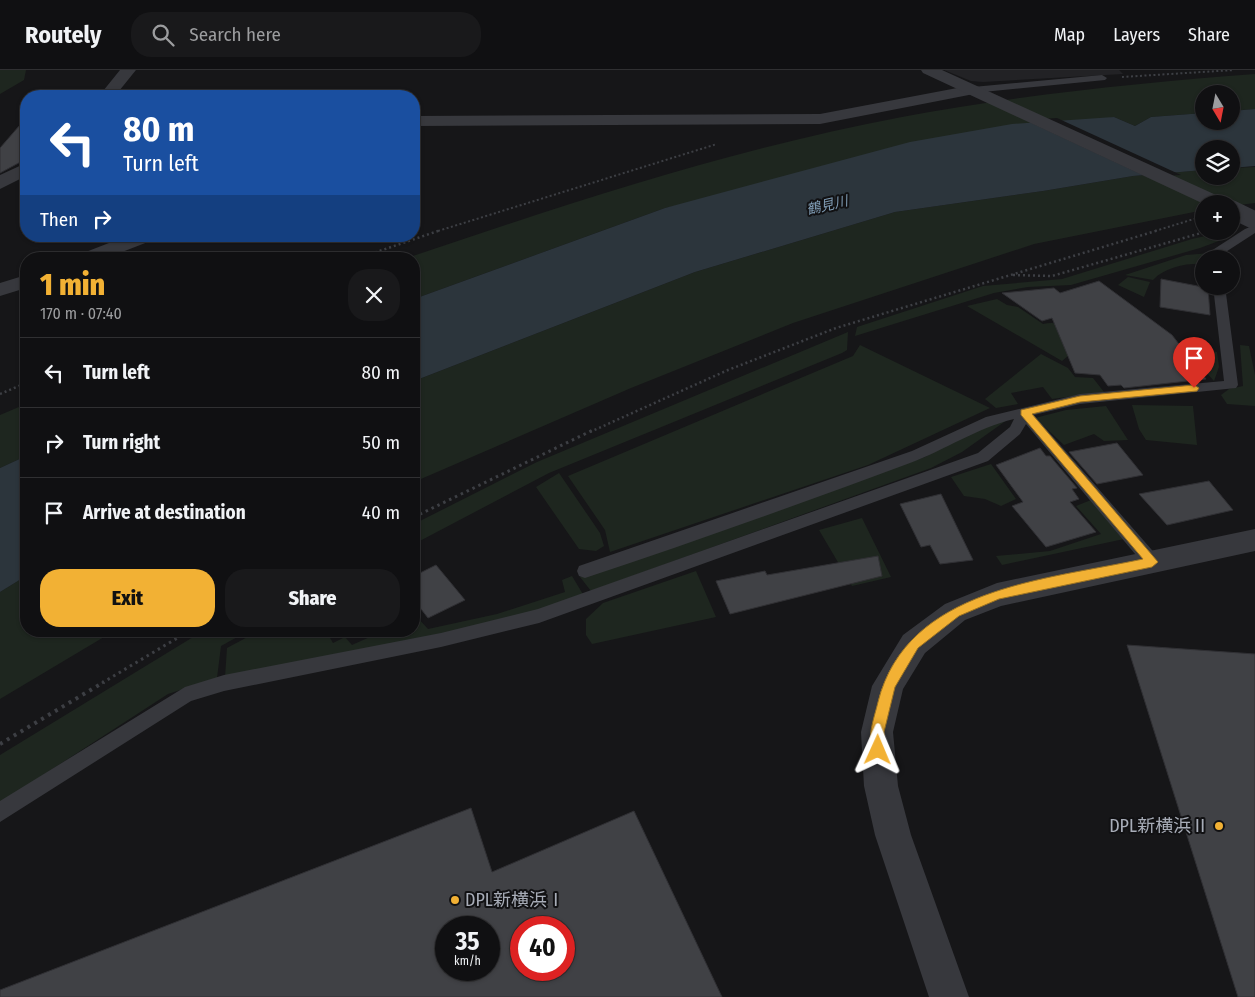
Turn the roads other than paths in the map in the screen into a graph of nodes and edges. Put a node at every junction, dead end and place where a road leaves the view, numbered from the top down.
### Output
1 (128, 70) edge
2 (929, 70) edge
3 (1102, 78) road end
4 (112, 90) edge
5 (980, 93) junction
6 (420, 121) edge
7 (20, 171) edge
8 (0, 183) edge
9 (1201, 195) edge
10 (1240, 214) edge
11 (1254, 222) edge
12 (130, 242) edge
13 (1221, 250) edge
14 (104, 252) edge
15 (20, 282) edge
16 (0, 290) edge
17 (1220, 295) edge
18 (1025, 413) junction
19 (1255, 540) edge
20 (1152, 562) junction
21 (585, 571) dead end
22 (0, 812) edge
23 (948, 997) edge

1 - 4 street
2 - 5 street
3 - 5 lane
5 - 6 street
5 - 9 street
7 - 8 street
10 - 11 street, bridge
11 - 13 lane
12 - 14 street
15 - 16 street
17 - 18 lane
18 - 20 lane
18 - 21 lane
18 - 22 lane
19 - 20 street
20 - 23 street

